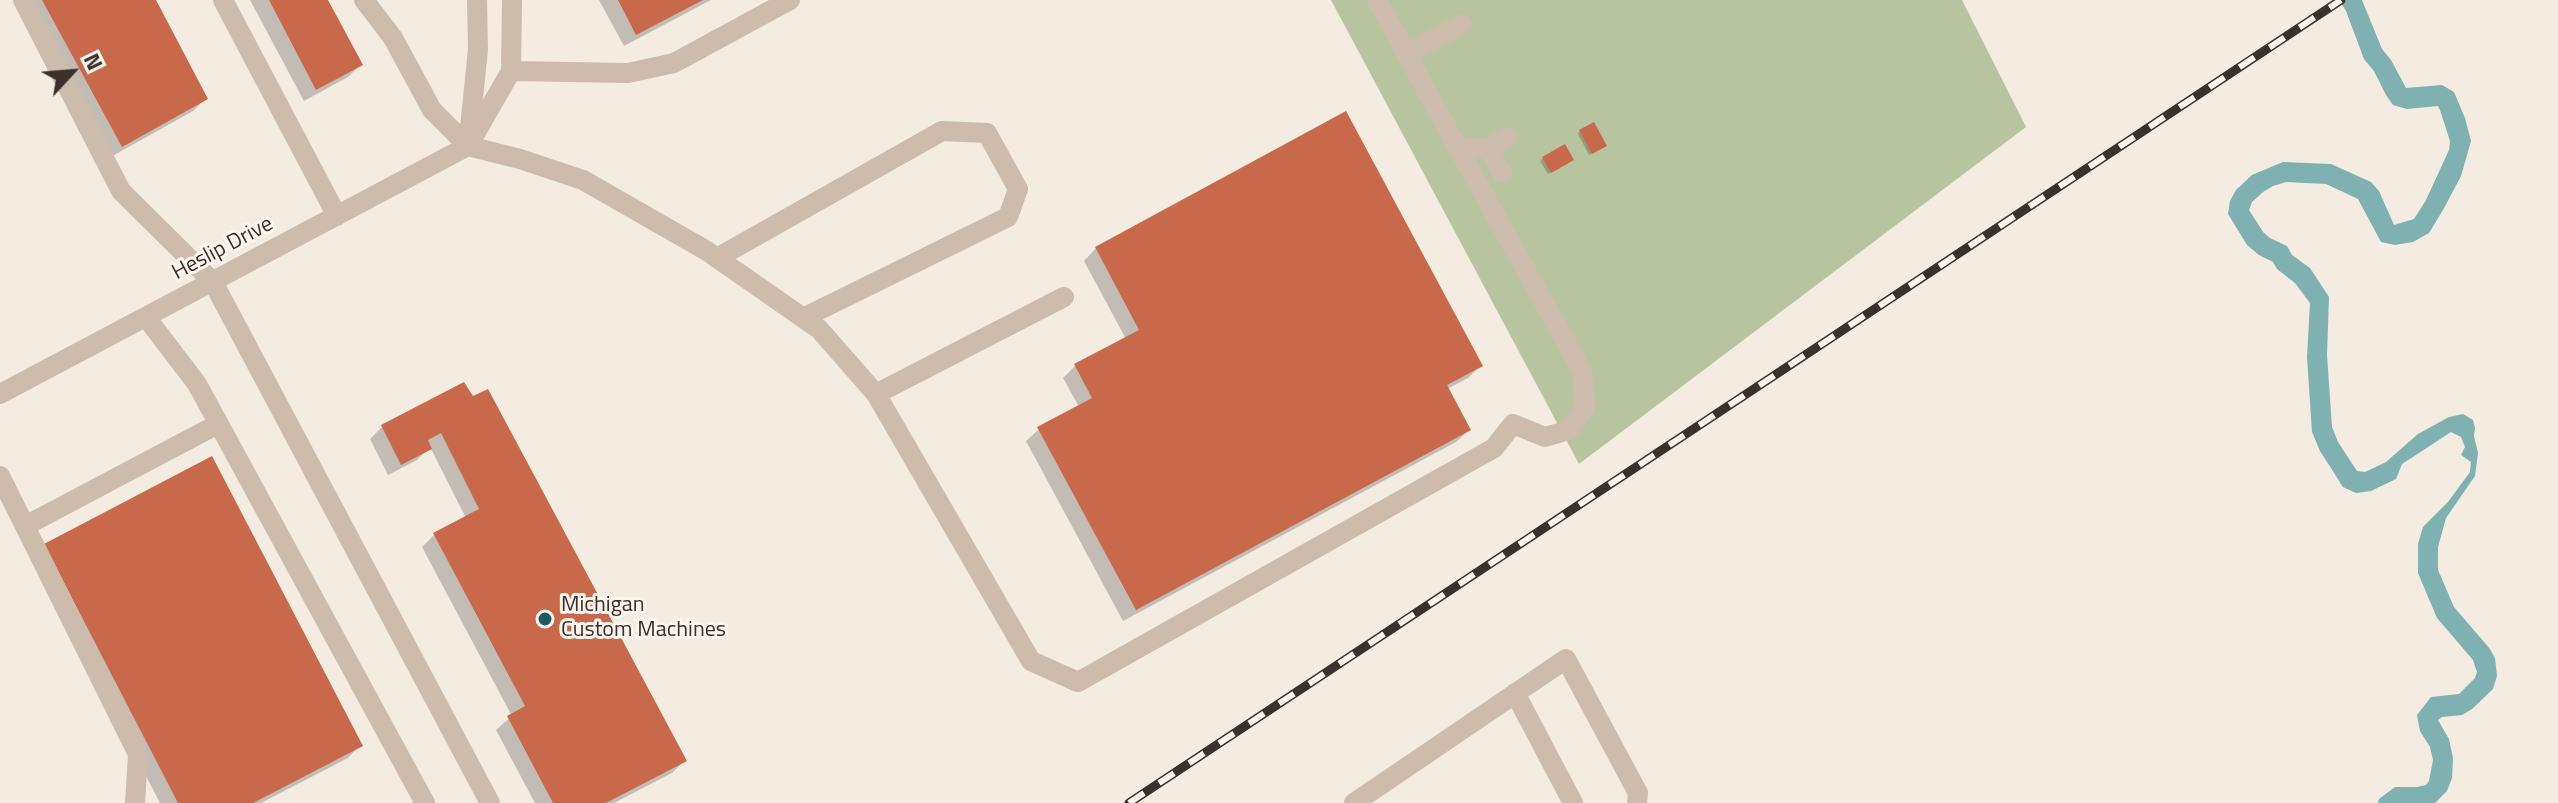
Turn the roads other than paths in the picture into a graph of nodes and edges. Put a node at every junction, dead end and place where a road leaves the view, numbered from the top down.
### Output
1 (23, 0) edge
2 (223, 0) edge
3 (364, 0) edge
4 (477, 0) edge
5 (512, 0) edge
6 (790, 0) edge
7 (1377, 0) edge
8 (1462, 24) dead end
9 (1407, 54) junction
10 (511, 71) junction
11 (1507, 137) dead end
12 (468, 146) junction
13 (1458, 148) junction
14 (1488, 148) junction
15 (1502, 173) dead end
16 (337, 216) junction
17 (717, 258) junction
18 (213, 282) junction
19 (1064, 297) dead end
20 (146, 317) junction
21 (803, 318) junction
22 (0, 394) edge
23 (876, 394) junction
24 (218, 424) junction
25 (0, 476) edge
26 (25, 526) junction
27 (1515, 693) junction
28 (135, 803) edge
29 (425, 803) edge
30 (490, 803) edge
31 (1354, 803) edge
32 (1573, 803) edge
33 (1637, 803) edge

1 - 18 street
2 - 16 street
3 - 12 street
4 - 12 street
5 - 10 street
6 - 10 street
7 - 9 street
8 - 9 street
9 - 13 street
10 - 12 street
11 - 14 street
12 - 16 street, Heslip Drive
12 - 17 street
13 - 14 street
13 - 23 street
14 - 15 street
16 - 18 street, Heslip Drive
17 - 21 street
17 - 21 street
18 - 20 street, Heslip Drive
18 - 30 street
19 - 23 street
20 - 22 street, Heslip Drive
20 - 24 street
21 - 23 street
24 - 26 street
24 - 29 street
25 - 26 street
26 - 28 street
27 - 31 street
27 - 32 street
27 - 33 street

